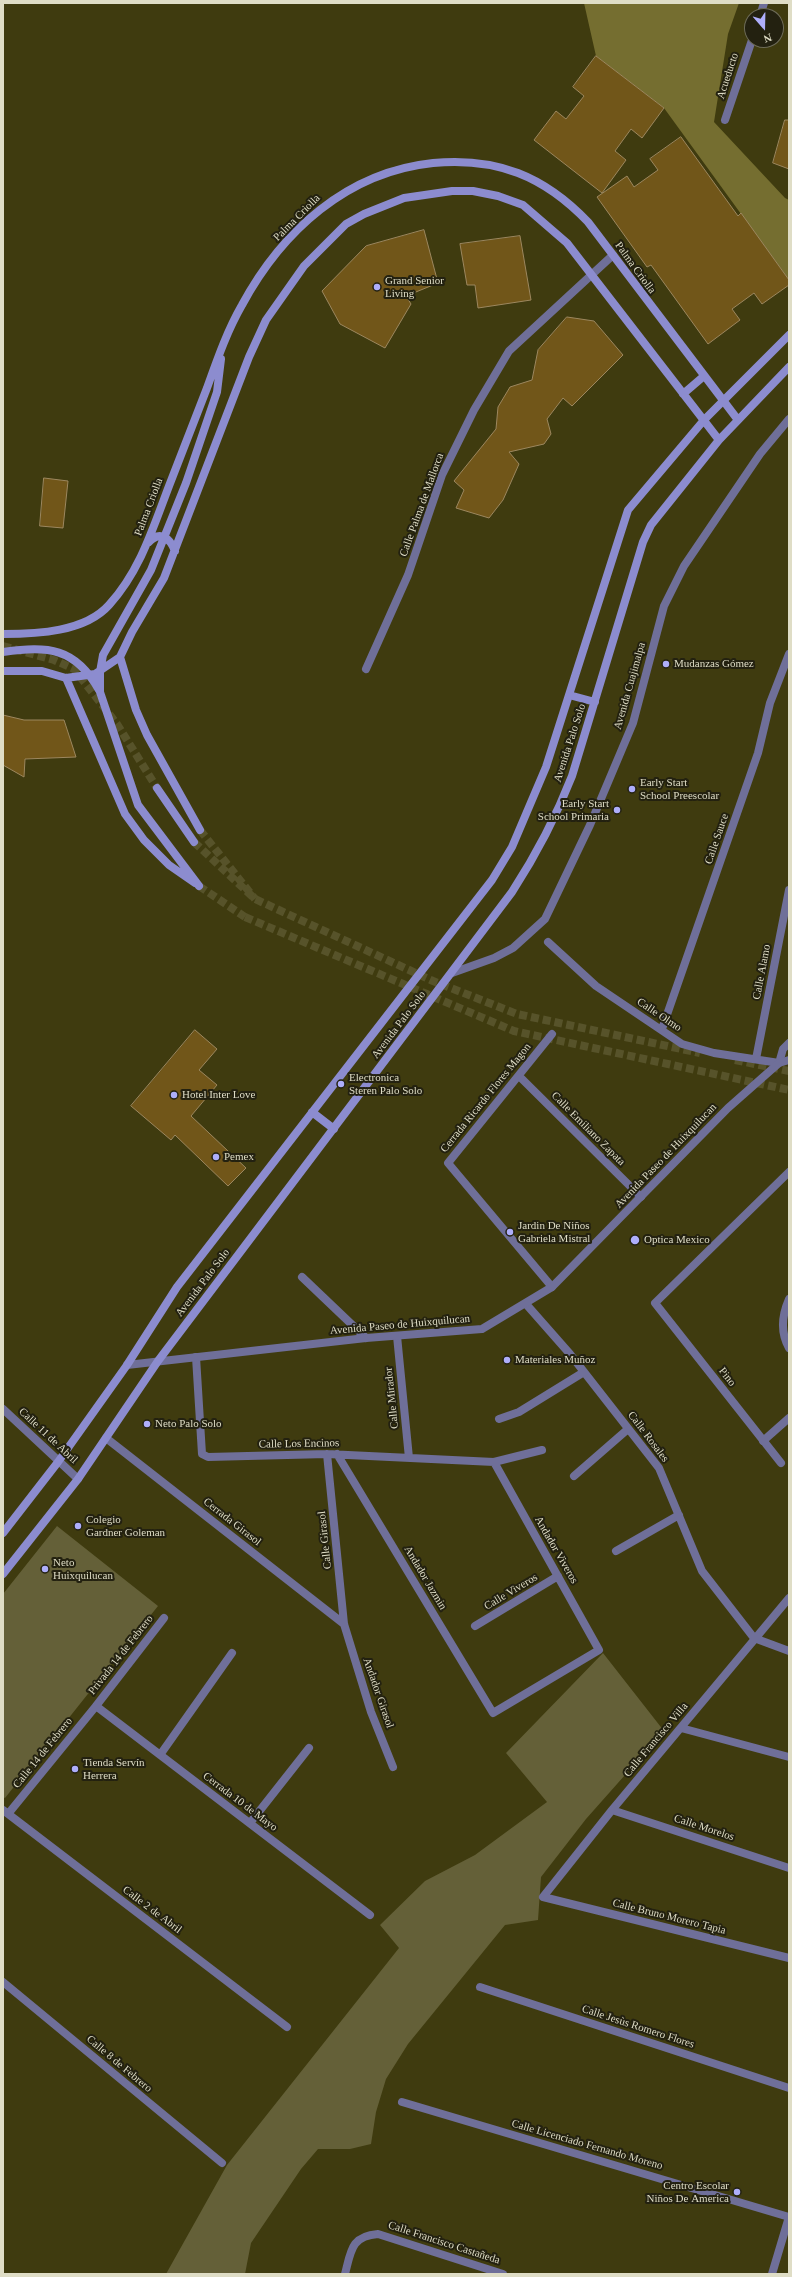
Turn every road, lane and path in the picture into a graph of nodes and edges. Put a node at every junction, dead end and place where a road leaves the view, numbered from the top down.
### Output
1 (749, 48) edge
2 (725, 120) dead end
3 (613, 255) junction
4 (592, 274) junction
5 (789, 335) edge
6 (223, 345) junction
7 (789, 367) edge
8 (704, 376) junction
9 (683, 394) junction
10 (723, 401) junction
11 (704, 420) junction
12 (738, 420) junction
13 (789, 420) edge
14 (719, 440) junction
15 (146, 544) junction
16 (175, 551) junction
17 (3, 634) edge
18 (3, 652) edge
19 (789, 654) edge
20 (120, 658) junction
21 (366, 669) dead end
22 (3, 671) edge
23 (66, 678) junction
24 (100, 692) junction
25 (569, 695) junction
26 (595, 702) junction
27 (157, 788) tunnel mouth
28 (200, 830) tunnel mouth
29 (194, 842) tunnel mouth
30 (789, 890) edge
31 (548, 942) dead end
32 (452, 973) junction
33 (662, 1029) junction
34 (552, 1034) dead end
35 (789, 1043) edge
36 (789, 1056) edge
37 (756, 1059) junction
38 (789, 1060) edge
39 (779, 1063) junction
40 (519, 1076) junction
41 (312, 1112) junction
42 (334, 1129) junction
43 (789, 1172) edge
44 (641, 1197) junction
45 (302, 1277) dead end
46 (552, 1287) junction
47 (789, 1299) edge
48 (526, 1304) junction
49 (397, 1336) junction
50 (366, 1338) junction
51 (789, 1348) edge
52 (196, 1357) junction
53 (158, 1361) junction
54 (127, 1365) junction
55 (584, 1372) junction
56 (3, 1409) edge
57 (789, 1418) edge
58 (499, 1419) dead end
59 (628, 1430) junction
60 (106, 1438) junction
61 (763, 1441) junction
62 (542, 1450) dead end
63 (327, 1454) junction
64 (337, 1454) junction
65 (409, 1458) junction
66 (58, 1462) junction
67 (494, 1462) junction
68 (781, 1463) dead end
69 (574, 1476) dead end
70 (78, 1479) junction
71 (678, 1515) junction
72 (3, 1533) edge
73 (616, 1551) dead end
74 (3, 1574) edge
75 (558, 1576) junction
76 (789, 1598) edge
77 (164, 1618) dead end
78 (344, 1624) junction
79 (475, 1626) dead end
80 (754, 1638) junction
81 (600, 1650) joint
82 (789, 1651) edge
83 (232, 1653) dead end
84 (96, 1706) junction
85 (681, 1728) junction
86 (308, 1748) dead end
87 (160, 1755) junction
88 (789, 1757) edge
89 (393, 1767) dead end
90 (612, 1810) junction
91 (5, 1812) edge
92 (250, 1823) junction
93 (789, 1868) edge
94 (543, 1897) joint
95 (370, 1915) dead end
96 (789, 1958) edge
97 (3, 1982) edge
98 (480, 1987) dead end
99 (287, 2027) dead end
100 (789, 2088) edge
101 (402, 2102) dead end
102 (222, 2163) dead end
103 (789, 2217) edge
104 (345, 2274) edge
105 (503, 2274) edge
106 (772, 2274) edge

1 - 2 street, Acueducto
3 - 4 street, Calle Palma de Mallorca
3 - 6 main road, Palma Criolla
3 - 8 main road, Palma Criolla
4 - 9 main road
4 - 16 main road
4 - 21 street, Calle Palma de Mallorca
5 - 10 main road, Avenida Palo Solo
6 - 15 main road, Palma Criolla
6 - 24 main road
7 - 12 main road, Avenida Palo Solo
8 - 9 main road
8 - 10 main road, Palma Criolla
9 - 11 main road
10 - 11 main road, Avenida Palo Solo
10 - 12 main road, Palma Criolla
11 - 14 main road
11 - 25 main road, Avenida Palo Solo
12 - 14 main road, Avenida Palo Solo
13 - 32 street, Avenida Cuajimalpa
14 - 26 main road, Avenida Palo Solo
15 - 16 main road
15 - 17 main road, Palma Criolla
16 - 20 main road
18 - 24 main road
19 - 33 street, Calle Sauce
20 - 23 main road
20 - 28 main road
22 - 23 main road
23 - 24 main road
25 - 26 main road
25 - 41 main road, Avenida Palo Solo
26 - 32 main road, Avenida Palo Solo
27 - 29 main road
30 - 37 street, Calle Alamo
31 - 33 street, Calle Olmo
32 - 42 main road, Avenida Palo Solo
33 - 37 street, Calle Olmo
34 - 40 street, Cerrada Ricardo Flores Magon
35 - 39 street
36 - 39 street
37 - 39 street, Calle Olmo
38 - 39 street, Avenida Paseo de Huixquilucan
39 - 44 street, Avenida Paseo de Huixquilucan
40 - 44 street, Calle Emiliano Zapata
40 - 46 street, Cerrada Ricardo Flores Magon
41 - 42 main road
41 - 54 main road, Avenida Palo Solo
42 - 53 main road, Avenida Palo Solo
43 - 61 street, Pino
44 - 46 street, Avenida Paseo de Huixquilucan
45 - 50 street
46 - 48 street, Avenida Paseo de Huixquilucan
47 - 51 street
48 - 49 street, Avenida Paseo de Huixquilucan
48 - 55 street, Calle Rosales
49 - 50 street, Avenida Paseo de Huixquilucan
49 - 65 street, Calle Mirador
50 - 52 street, Avenida Paseo de Huixquilucan
52 - 53 street, Avenida Paseo de Huixquilucan
52 - 63 street, Calle Los Encinos
53 - 54 street, Avenida Paseo de Huixquilucan
53 - 60 main road, Avenida Palo Solo
54 - 66 main road, Avenida Palo Solo
55 - 58 street
55 - 59 street, Calle Rosales
56 - 66 street, Calle 11 de Abril
57 - 61 street
59 - 69 street
59 - 71 street, Calle Rosales
60 - 70 main road, Avenida Palo Solo
60 - 78 street, Cerrada Girasol
61 - 68 street, Pino
62 - 67 street, Calle Los Encinos
63 - 64 street, Calle Los Encinos
63 - 78 street, Calle Girasol
64 - 65 street, Calle Los Encinos
64 - 81 street, Andador Jazmin
65 - 67 street, Calle Los Encinos
66 - 70 street, Calle 11 de Abril
66 - 72 main road, Avenida Palo Solo
67 - 75 street, Andador Viveros
70 - 74 main road, Avenida Palo Solo
71 - 73 street
71 - 80 street, Calle Rosales
75 - 79 street, Calle Viveros
75 - 81 street, Andador Viveros
76 - 80 street, Calle Francisco Villa
77 - 84 street, Privada 14 de Febrero
78 - 89 street, Andador Girasol
80 - 82 street
80 - 85 street, Calle Francisco Villa
83 - 87 street
84 - 87 street, Cerrada 10 de Mayo
84 - 91 street, Calle 14 de Febrero
85 - 88 street
85 - 90 street, Calle Francisco Villa
86 - 92 street
87 - 92 street, Cerrada 10 de Mayo
90 - 93 street, Calle Morelos
90 - 94 street, Calle Francisco Villa
91 - 99 street, Calle 2 de Abril
92 - 95 street, Cerrada 10 de Mayo
94 - 96 street, Calle Bruno Morero Tapia
97 - 102 street, Calle 8 de Febrero
98 - 100 street, Calle Jesùs Romero Flores
101 - 103 street, Calle Licenciado Fernando Moreno
103 - 106 street
104 - 105 street, Calle Francisco Castañeda

